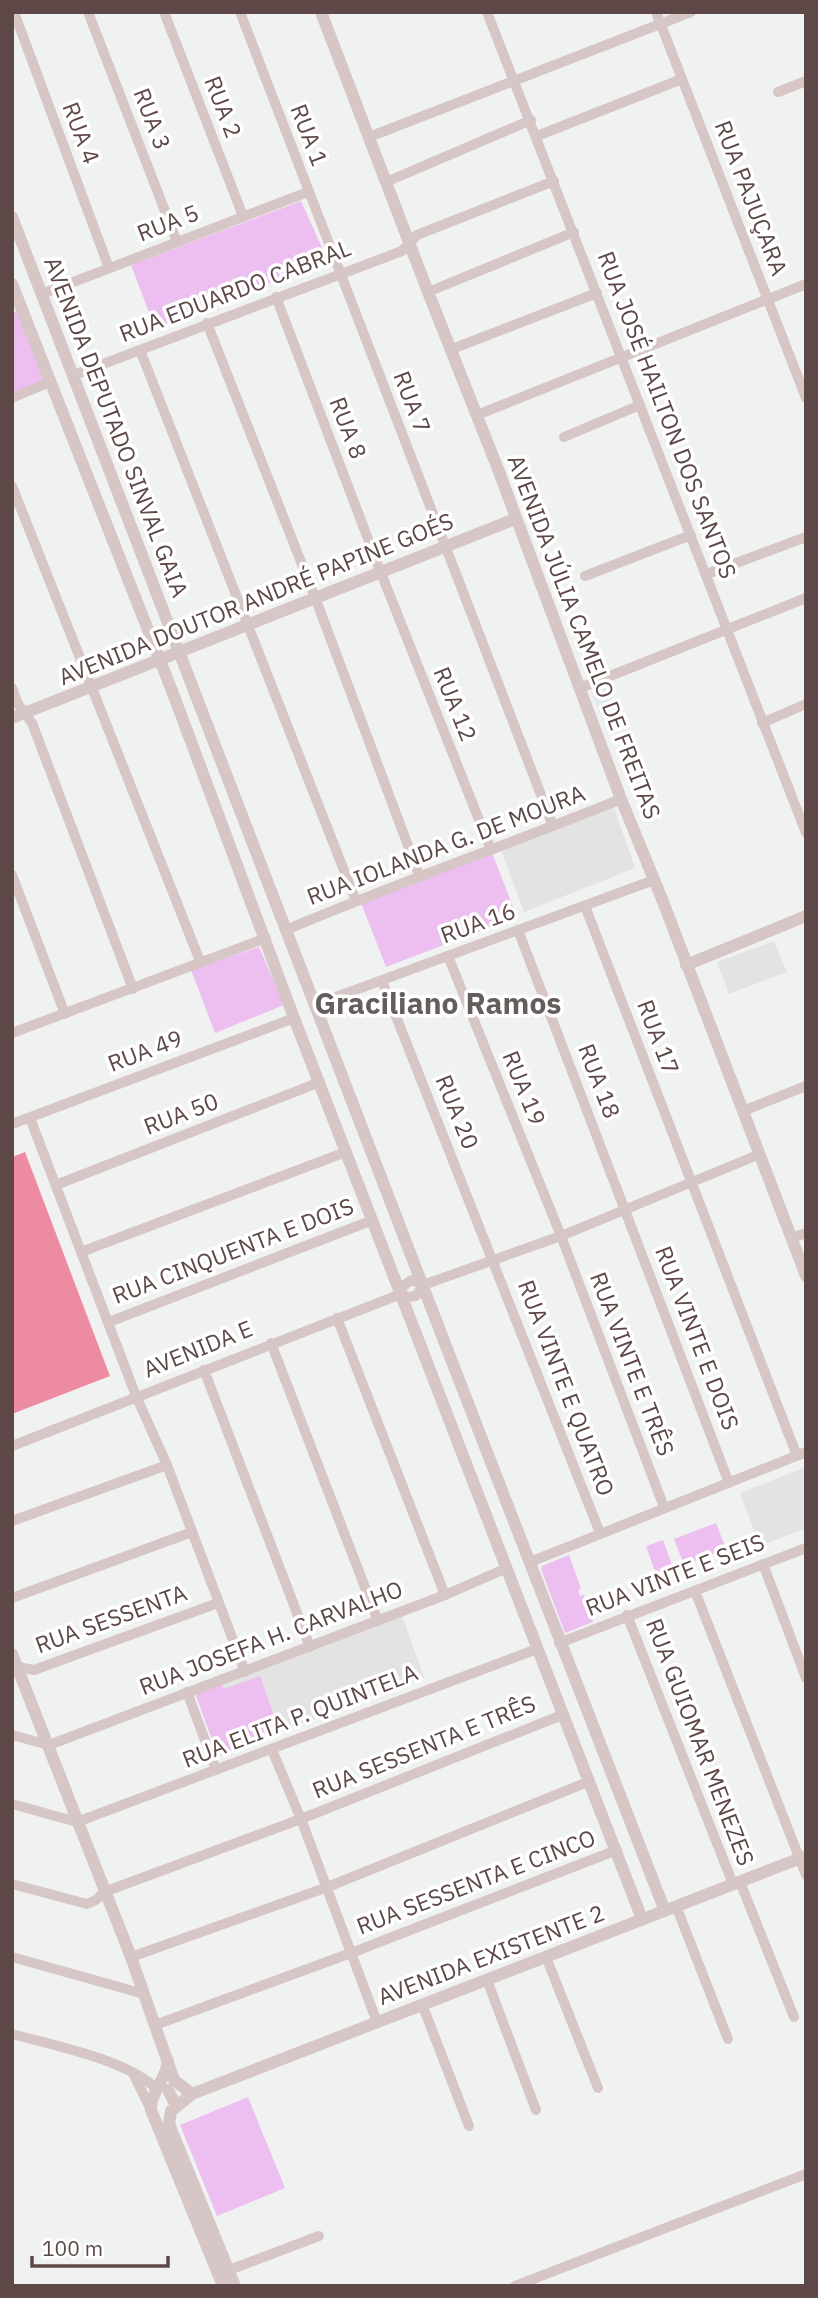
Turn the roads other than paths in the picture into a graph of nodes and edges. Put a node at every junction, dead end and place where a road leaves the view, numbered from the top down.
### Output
1 (14, 12) edge
2 (88, 12) edge
3 (164, 12) edge
4 (240, 12) edge
5 (321, 12) edge
6 (487, 12) edge
7 (656, 12) edge
8 (691, 12) edge
9 (661, 25) junction
10 (682, 79) junction
11 (514, 81) junction
12 (806, 81) edge
13 (778, 92) dead end
14 (531, 120) junction
15 (537, 136) junction
16 (369, 137) junction
17 (554, 181) junction
18 (386, 182) junction
19 (308, 192) junction
20 (243, 216) junction
21 (12, 217) edge
22 (574, 232) junction
23 (177, 242) junction
24 (410, 243) junction
25 (109, 268) junction
26 (341, 272) junction
27 (12, 284) edge
28 (806, 285) edge
29 (428, 292) junction
30 (597, 293) junction
31 (42, 294) junction
32 (276, 297) junction
33 (768, 299) junction
34 (16, 302) edge
35 (207, 323) junction
36 (58, 336) junction
37 (36, 345) junction
38 (452, 349) junction
39 (140, 350) junction
40 (620, 358) junction
41 (74, 375) junction
42 (50, 382) junction
43 (12, 398) edge
44 (806, 398) edge
45 (640, 405) junction
46 (477, 415) junction
47 (564, 437) dead end
48 (12, 486) edge
49 (515, 519) junction
50 (691, 535) junction
51 (806, 537) edge
52 (445, 546) junction
53 (381, 573) junction
54 (707, 574) junction
55 (585, 576) dead end
56 (806, 598) edge
57 (316, 600) junction
58 (249, 626) junction
59 (726, 628) junction
60 (181, 652) junction
61 (159, 661) junction
62 (12, 688) edge
63 (92, 688) junction
64 (580, 688) junction
65 (806, 704) edge
66 (19, 716) edge
67 (762, 723) junction
68 (621, 799) junction
69 (801, 807) edge
70 (553, 826) junction
71 (806, 833) edge
72 (491, 850) junction
73 (12, 875) edge
74 (419, 875) junction
75 (654, 880) junction
76 (356, 901) junction
77 (585, 905) junction
78 (806, 916) edge
79 (286, 930) junction
80 (518, 930) junction
81 (266, 937) junction
82 (448, 956) junction
83 (200, 961) junction
84 (687, 965) junction
85 (300, 966) junction
86 (278, 972) junction
87 (382, 981) junction
88 (133, 989) junction
89 (317, 1004) junction
90 (65, 1014) junction
91 (294, 1018) junction
92 (12, 1033) edge
93 (320, 1082) junction
94 (806, 1086) edge
95 (743, 1111) junction
96 (30, 1118) junction
97 (12, 1124) edge
98 (346, 1152) junction
99 (760, 1154) junction
100 (692, 1183) junction
101 (56, 1185) junction
102 (626, 1208) junction
103 (373, 1220) junction
104 (806, 1233) edge
105 (561, 1236) junction
106 (790, 1238) junction
107 (81, 1252) junction
108 (492, 1259) junction
109 (806, 1276) edge
110 (422, 1285) junction
111 (401, 1294) junction
112 (337, 1318) junction
113 (109, 1322) junction
114 (271, 1343) junction
115 (204, 1370) junction
116 (136, 1396) junction
117 (12, 1446) edge
118 (801, 1454) edge
119 (167, 1465) junction
120 (729, 1483) junction
121 (664, 1507) junction
122 (12, 1521) edge
123 (192, 1532) junction
124 (600, 1533) junction
125 (806, 1548) edge
126 (530, 1562) junction
127 (762, 1564) junction
128 (507, 1568) junction
129 (695, 1591) junction
130 (445, 1595) junction
131 (12, 1598) edge
132 (543, 1601) junction
133 (218, 1603) junction
134 (523, 1608) junction
135 (627, 1615) junction
136 (378, 1621) junction
137 (559, 1643) junction
138 (310, 1647) junction
139 (537, 1649) junction
140 (12, 1654) edge
141 (15, 1666) edge
142 (245, 1672) junction
143 (806, 1678) edge
144 (187, 1692) junction
145 (562, 1715) junction
146 (12, 1735) edge
147 (49, 1745) junction
148 (272, 1750) junction
149 (216, 1770) junction
150 (590, 1781) junction
151 (12, 1804) edge
152 (301, 1819) junction
153 (77, 1822) junction
154 (617, 1850) junction
155 (802, 1858) edge
156 (806, 1875) edge
157 (736, 1883) junction
158 (12, 1884) edge
159 (325, 1888) junction
160 (104, 1892) junction
161 (670, 1909) junction
162 (642, 1919) junction
163 (351, 1953) junction
164 (546, 1956) junction
165 (12, 1957) edge
166 (131, 1957) junction
167 (487, 1980) junction
168 (145, 1994) junction
169 (422, 2004) junction
170 (794, 2017) dead end
171 (377, 2022) junction
172 (155, 2025) junction
173 (12, 2034) edge
174 (728, 2039) dead end
175 (168, 2061) junction
176 (133, 2073) junction
177 (598, 2088) dead end
178 (170, 2093) junction
179 (192, 2094) junction
180 (536, 2110) dead end
181 (151, 2112) junction
182 (469, 2126) dead end
183 (806, 2174) edge
184 (318, 2236) dead end
185 (229, 2270) junction
186 (223, 2286) edge
187 (235, 2286) edge
188 (515, 2286) edge

1 - 25 street, RUA 4
2 - 23 street, RUA 3
3 - 20 street, RUA 2
4 - 19 street, RUA 1
5 - 16 street, AVENIDA JÚLIA CAMELO DE FREITAS
6 - 11 street, RUA JOSÉ HAILTON DOS SANTOS
7 - 9 street, RUA PAJUÇARA
8 - 9 street
9 - 10 street, RUA PAJUÇARA
9 - 11 street
10 - 15 street
10 - 33 street, RUA PAJUÇARA
11 - 14 street, RUA JOSÉ HAILTON DOS SANTOS
11 - 16 street
12 - 13 street
14 - 15 street, RUA JOSÉ HAILTON DOS SANTOS
14 - 18 street
15 - 17 street, RUA JOSÉ HAILTON DOS SANTOS
16 - 18 street, AVENIDA JÚLIA CAMELO DE FREITAS
17 - 22 street, RUA JOSÉ HAILTON DOS SANTOS
17 - 24 street, RUA EDUARDO CABRAL
18 - 24 street, AVENIDA JÚLIA CAMELO DE FREITAS
19 - 20 street, RUA 5
19 - 26 street, RUA 1
20 - 23 street, RUA 5
21 - 31 street, AVENIDA DEPUTADO SINVAL GAIA
22 - 29 street
22 - 30 street, RUA JOSÉ HAILTON DOS SANTOS
23 - 25 street, RUA 5
24 - 26 street, RUA EDUARDO CABRAL
24 - 29 street, AVENIDA JÚLIA CAMELO DE FREITAS
25 - 31 street, RUA 5
26 - 32 street, RUA EDUARDO CABRAL
26 - 52 street, RUA 7
27 - 34 street, AVENIDA DEPUTADO SINVAL GAIA
28 - 33 street
29 - 38 street, AVENIDA JÚLIA CAMELO DE FREITAS
30 - 38 street
30 - 40 street, RUA JOSÉ HAILTON DOS SANTOS
31 - 36 street, AVENIDA DEPUTADO SINVAL GAIA
32 - 35 street, RUA EDUARDO CABRAL
32 - 53 street, RUA 8
33 - 40 street
33 - 44 street, RUA PAJUÇARA
34 - 37 street, AVENIDA DEPUTADO SINVAL GAIA
35 - 39 street, RUA EDUARDO CABRAL
35 - 57 street
36 - 37 street
36 - 41 street, AVENIDA DEPUTADO SINVAL GAIA
37 - 42 street, AVENIDA DEPUTADO SINVAL GAIA
38 - 46 street, AVENIDA JÚLIA CAMELO DE FREITAS
39 - 41 street, RUA EDUARDO CABRAL
39 - 58 street
40 - 45 street, RUA JOSÉ HAILTON DOS SANTOS
40 - 46 street
41 - 60 street, AVENIDA DEPUTADO SINVAL GAIA
42 - 43 street
42 - 61 street, AVENIDA DEPUTADO SINVAL GAIA
45 - 47 street
45 - 50 street, RUA JOSÉ HAILTON DOS SANTOS
46 - 49 street, AVENIDA JÚLIA CAMELO DE FREITAS
48 - 63 street
49 - 52 street, AVENIDA DOUTOR ANDRÉ PAPINE GOÉS
49 - 64 street, AVENIDA JÚLIA CAMELO DE FREITAS
50 - 54 street, RUA JOSÉ HAILTON DOS SANTOS
50 - 55 street
51 - 54 street
52 - 53 street, AVENIDA DOUTOR ANDRÉ PAPINE GOÉS
52 - 70 street, RUA 7
53 - 57 street, AVENIDA DOUTOR ANDRÉ PAPINE GOÉS
53 - 72 street, RUA 12
54 - 59 street, RUA JOSÉ HAILTON DOS SANTOS
56 - 59 street
57 - 58 street, AVENIDA DOUTOR ANDRÉ PAPINE GOÉS
57 - 74 street
58 - 60 street, AVENIDA DOUTOR ANDRÉ PAPINE GOÉS
58 - 76 street
59 - 64 street
59 - 67 street, RUA JOSÉ HAILTON DOS SANTOS
60 - 61 street, AVENIDA DOUTOR ANDRÉ PAPINE GOÉS
60 - 79 street, AVENIDA DEPUTADO SINVAL GAIA
61 - 63 street, AVENIDA DOUTOR ANDRÉ PAPINE GOÉS
61 - 81 street, AVENIDA DEPUTADO SINVAL GAIA
62 - 66 street
63 - 66 street, AVENIDA DOUTOR ANDRÉ PAPINE GOÉS
63 - 83 street
64 - 68 street, AVENIDA JÚLIA CAMELO DE FREITAS
65 - 67 street
66 - 88 street
67 - 69 street, RUA JOSÉ HAILTON DOS SANTOS
68 - 70 street, RUA IOLANDA G. DE MOURA
68 - 75 street, AVENIDA JÚLIA CAMELO DE FREITAS
69 - 71 street, RUA JOSÉ HAILTON DOS SANTOS
70 - 72 street, RUA IOLANDA G. DE MOURA
72 - 74 street, RUA IOLANDA G. DE MOURA
73 - 90 street
74 - 76 street, RUA IOLANDA G. DE MOURA
75 - 77 street, RUA 16
75 - 84 street, AVENIDA JÚLIA CAMELO DE FREITAS
76 - 79 street, RUA IOLANDA G. DE MOURA
77 - 80 street, RUA 16
77 - 100 street, RUA 17
78 - 84 street
79 - 85 street, AVENIDA DEPUTADO SINVAL GAIA
80 - 82 street, RUA 16
80 - 102 street, RUA 18
81 - 83 street
81 - 86 street, AVENIDA DEPUTADO SINVAL GAIA
82 - 87 street, RUA 16
82 - 105 street, RUA 19
83 - 88 street
84 - 95 street, AVENIDA JÚLIA CAMELO DE FREITAS
85 - 86 street
85 - 89 street, AVENIDA DEPUTADO SINVAL GAIA
86 - 91 street, AVENIDA DEPUTADO SINVAL GAIA
87 - 89 street, RUA 16
87 - 108 street, RUA 20
88 - 90 street
89 - 110 street, AVENIDA DEPUTADO SINVAL GAIA
90 - 92 street
91 - 93 street, AVENIDA DEPUTADO SINVAL GAIA
91 - 96 street, RUA 49
93 - 98 street, AVENIDA DEPUTADO SINVAL GAIA
93 - 101 street, RUA 50
94 - 95 street
95 - 99 street, AVENIDA JÚLIA CAMELO DE FREITAS
96 - 97 street, RUA 49
96 - 101 street
98 - 103 street, AVENIDA DEPUTADO SINVAL GAIA
98 - 107 street
99 - 100 street, AVENIDA E
99 - 106 street, AVENIDA JÚLIA CAMELO DE FREITAS
100 - 102 street, AVENIDA E
100 - 118 street, RUA 17
101 - 107 street
102 - 105 street, AVENIDA E
102 - 120 street, RUA VINTE E DOIS
103 - 111 street, AVENIDA DEPUTADO SINVAL GAIA
103 - 113 street, RUA CINQUENTA E DOIS
104 - 106 street
105 - 108 street, AVENIDA E
105 - 121 street, RUA VINTE E TRÊS
106 - 109 street, AVENIDA JÚLIA CAMELO DE FREITAS
107 - 113 street
108 - 110 street, AVENIDA E
108 - 124 street, RUA VINTE E QUATRO
110 - 111 street, AVENIDA E
110 - 126 street, AVENIDA DEPUTADO SINVAL GAIA
111 - 112 street, AVENIDA E
111 - 128 street, AVENIDA DEPUTADO SINVAL GAIA
112 - 114 street, AVENIDA E
112 - 130 street
113 - 116 street
114 - 115 street, AVENIDA E
114 - 136 street
115 - 116 street, AVENIDA E
115 - 138 street
116 - 117 street, AVENIDA E
116 - 119 street
118 - 120 street
119 - 122 street
119 - 123 street
120 - 121 street
121 - 124 street
123 - 131 street
123 - 133 street
124 - 126 street
125 - 127 street, RUA VINTE E SEIS
126 - 132 street, AVENIDA DEPUTADO SINVAL GAIA
127 - 129 street, RUA VINTE E SEIS
127 - 143 street
128 - 130 street, RUA JOSEFA H. CARVALHO
128 - 134 street, AVENIDA DEPUTADO SINVAL GAIA
129 - 135 street, RUA VINTE E SEIS
129 - 155 street
130 - 136 street, RUA JOSEFA H. CARVALHO
132 - 134 street
132 - 137 street, AVENIDA DEPUTADO SINVAL GAIA
133 - 141 street, RUA SESSENTA
133 - 142 street
134 - 139 street, AVENIDA DEPUTADO SINVAL GAIA
135 - 137 street, RUA VINTE E SEIS
135 - 157 street, RUA GUIOMAR MENEZES
136 - 138 street, RUA JOSEFA H. CARVALHO
137 - 161 street, AVENIDA DEPUTADO SINVAL GAIA
138 - 142 street, RUA JOSEFA H. CARVALHO
139 - 145 street, AVENIDA DEPUTADO SINVAL GAIA
139 - 148 street, RUA ELITA P. QUINTELA
140 - 141 street
141 - 147 street
142 - 144 street, RUA JOSEFA H. CARVALHO
144 - 147 street, RUA JOSEFA H. CARVALHO
144 - 149 street
145 - 150 street, AVENIDA DEPUTADO SINVAL GAIA
145 - 152 street, RUA SESSENTA E TRÊS
146 - 147 street
147 - 153 street
148 - 149 street, RUA ELITA P. QUINTELA
148 - 152 street
149 - 153 street, RUA ELITA P. QUINTELA
150 - 154 street, AVENIDA DEPUTADO SINVAL GAIA
150 - 159 street
151 - 153 street
152 - 159 street
152 - 160 street, RUA SESSENTA E TRÊS
153 - 160 street
154 - 162 street, AVENIDA DEPUTADO SINVAL GAIA
154 - 163 street, RUA SESSENTA E CINCO
155 - 156 street
155 - 157 street, AVENIDA EXISTENTE 2
157 - 161 street, AVENIDA EXISTENTE 2
157 - 170 street, RUA GUIOMAR MENEZES
158 - 160 street, RUA SESSENTA E TRÊS
159 - 163 street
159 - 166 street
160 - 166 street
161 - 162 street, AVENIDA EXISTENTE 2
161 - 174 street
162 - 164 street, AVENIDA EXISTENTE 2
163 - 171 street
163 - 172 street, RUA SESSENTA E CINCO
164 - 167 street, AVENIDA EXISTENTE 2
164 - 177 street
165 - 168 street
166 - 168 street
167 - 169 street, AVENIDA EXISTENTE 2
167 - 180 street
168 - 172 street
169 - 171 street, AVENIDA EXISTENTE 2
169 - 182 street
171 - 179 street, AVENIDA EXISTENTE 2
172 - 175 street
173 - 176 street
175 - 178 street
175 - 178 street
176 - 178 street
176 - 181 street
178 - 179 street
178 - 179 street
178 - 181 street
178 - 181 street
178 - 185 street
181 - 186 street
183 - 188 street
184 - 185 street
185 - 187 street

